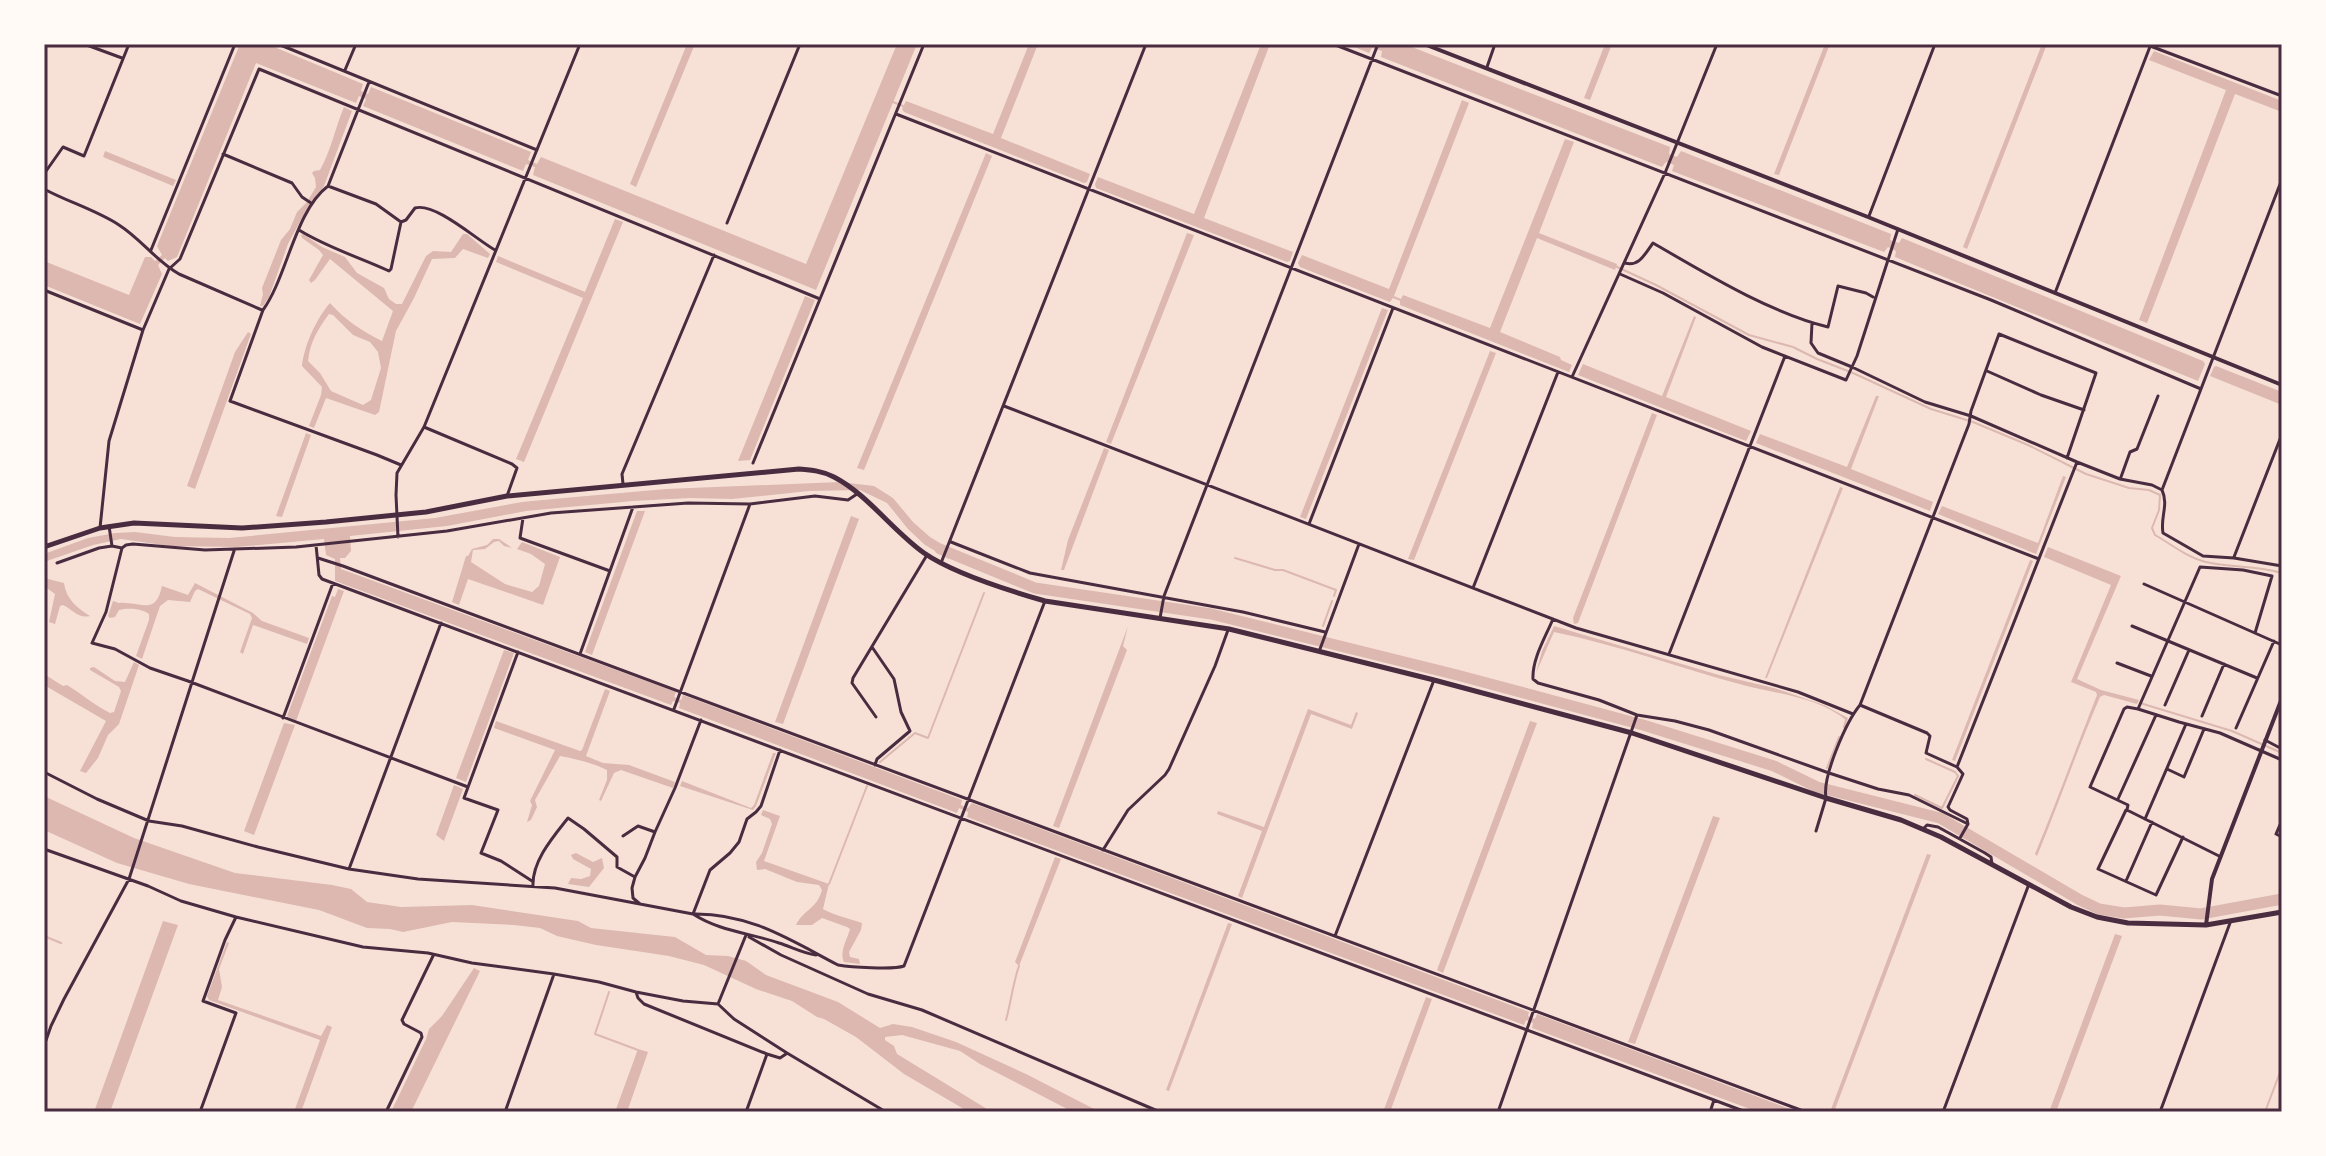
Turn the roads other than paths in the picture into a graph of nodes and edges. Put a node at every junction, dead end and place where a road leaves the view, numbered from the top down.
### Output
1 (84, 44) edge
2 (129, 44) edge
3 (235, 44) edge
4 (278, 44) edge
5 (356, 44) edge
6 (580, 44) edge
7 (800, 44) edge
8 (924, 44) edge
9 (1146, 44) edge
10 (1333, 44) edge
11 (1378, 44) edge
12 (1424, 44) edge
13 (1495, 44) edge
14 (1717, 44) edge
15 (1935, 44) edge
16 (2149, 45) edge
17 (123, 59) junction
18 (1372, 59) junction
19 (1486, 68) junction
20 (345, 72) junction
21 (369, 82) junction
22 (2282, 96) edge
23 (358, 109) junction
24 (896, 114) junction
25 (1678, 142) junction
26 (537, 150) junction
27 (223, 154) junction
28 (1665, 173) junction
29 (44, 174) edge
30 (525, 178) junction
31 (2282, 179) edge
32 (328, 186) junction
33 (1088, 188) junction
34 (44, 189) edge
35 (313, 204) junction
36 (1868, 217) junction
37 (401, 222) junction
38 (727, 223) dead end
39 (1898, 229) junction
40 (299, 230) junction
41 (151, 250) junction
42 (496, 251) junction
43 (714, 255) junction
44 (1888, 260) junction
45 (1292, 268) junction
46 (169, 269) junction
47 (1622, 269) junction
48 (44, 290) edge
49 (2055, 293) junction
50 (1874, 298) junction
51 (820, 299) junction
52 (1393, 308) junction
53 (263, 310) junction
54 (1812, 323) junction
55 (143, 330) junction
56 (1785, 356) junction
57 (2213, 357) junction
58 (1850, 370) junction
59 (1985, 371) junction
60 (1558, 372) junction
61 (1572, 377) junction
62 (2282, 385) edge
63 (2201, 389) junction
64 (2158, 396) dead end
65 (1004, 406) junction
66 (2084, 410) junction
67 (1970, 419) junction
68 (424, 427) junction
69 (2282, 434) edge
70 (1750, 447) junction
71 (2067, 458) junction
72 (753, 463) dead end
73 (2076, 464) junction
74 (401, 465) junction
75 (2120, 479) junction
76 (623, 484) junction
77 (1207, 485) junction
78 (2162, 490) junction
79 (857, 494) junction
80 (507, 496) junction
81 (750, 504) junction
82 (633, 506) junction
83 (524, 517) junction
84 (397, 518) junction
85 (1932, 518) junction
86 (1309, 524) junction
87 (100, 528) junction
88 (110, 529) junction
89 (398, 535) junction
90 (950, 544) junction
91 (1359, 544) junction
92 (112, 545) junction
93 (316, 545) junction
94 (44, 547) edge
95 (122, 548) junction
96 (234, 551) junction
97 (927, 555) junction
98 (318, 558) junction
99 (2234, 558) junction
100 (2039, 559) junction
101 (942, 560) junction
102 (57, 563) dead end
103 (2282, 566) edge
104 (610, 571) junction
105 (333, 583) junction
106 (2144, 584) dead end
107 (1473, 588) junction
108 (1163, 598) junction
109 (1045, 601) junction
110 (2184, 601) junction
111 (1161, 616) junction
112 (1553, 619) junction
113 (441, 623) junction
114 (2132, 626) dead end
115 (1229, 629) junction
116 (1325, 633) junction
117 (2255, 633) junction
118 (2166, 640) junction
119 (2274, 641) junction
120 (2282, 645) edge
121 (872, 647) junction
122 (2189, 649) junction
123 (1319, 650) junction
124 (518, 652) junction
125 (580, 654) junction
126 (1669, 654) junction
127 (2117, 663) dead end
128 (2224, 664) junction
129 (2152, 676) junction
130 (2257, 678) junction
131 (1434, 680) junction
132 (190, 683) junction
133 (681, 691) junction
134 (2282, 698) edge
135 (1860, 705) junction
136 (2165, 705) dead end
137 (674, 709) junction
138 (2138, 709) junction
139 (1853, 714) junction
140 (2156, 715) junction
141 (2202, 716) dead end
142 (876, 717) dead end
143 (1637, 717) junction
144 (283, 718) junction
145 (701, 719) junction
146 (2186, 724) junction
147 (2236, 728) dead end
148 (2204, 729) junction
149 (1633, 730) junction
150 (2265, 741) junction
151 (780, 749) junction
152 (2282, 749) edge
153 (2261, 750) junction
154 (390, 758) junction
155 (2282, 760) edge
156 (875, 765) junction
157 (1957, 767) junction
158 (2167, 769) junction
159 (44, 772) edge
160 (1829, 773) junction
161 (468, 787) junction
162 (1825, 796) junction
163 (968, 799) junction
164 (2118, 799) junction
165 (2127, 810) junction
166 (961, 817) junction
167 (2145, 819) junction
168 (2282, 820) edge
169 (148, 822) junction
170 (2152, 822) junction
171 (1968, 824) junction
172 (1923, 829) junction
173 (1816, 831) dead end
174 (655, 832) junction
175 (623, 836) dead end
176 (2183, 837) junction
177 (2282, 837) edge
178 (1959, 839) junction
179 (44, 849) edge
180 (1103, 850) junction
181 (2219, 856) junction
182 (1992, 865) junction
183 (349, 869) junction
184 (130, 876) junction
185 (635, 877) junction
186 (2125, 882) junction
187 (532, 883) junction
188 (2029, 884) junction
189 (640, 904) junction
190 (2282, 912) edge
191 (693, 914) junction
192 (236, 917) junction
193 (2207, 923) junction
194 (2230, 923) junction
195 (746, 935) junction
196 (1335, 936) junction
197 (820, 955) junction
198 (433, 956) junction
199 (554, 974) junction
200 (636, 992) junction
201 (718, 1004) junction
202 (1534, 1010) junction
203 (1527, 1030) junction
204 (44, 1046) edge
205 (787, 1053) junction
206 (767, 1054) junction
207 (1714, 1100) junction
208 (200, 1112) edge
209 (386, 1112) edge
210 (505, 1112) edge
211 (746, 1112) edge
212 (886, 1112) edge
213 (1160, 1112) edge
214 (1498, 1112) edge
215 (1710, 1112) edge
216 (1746, 1112) edge
217 (1806, 1112) edge
218 (1943, 1112) edge
219 (2160, 1112) edge

1 - 17 street
2 - 17 street
3 - 41 street
4 - 20 street
5 - 20 street
6 - 26 street
7 - 38 street
8 - 24 street
9 - 33 street
10 - 18 street
11 - 18 street
12 - 19 street
13 - 19 street
14 - 25 street
15 - 36 street
16 - 22 street
16 - 49 street
17 - 29 street
18 - 28 street
18 - 45 street
19 - 25 street
20 - 21 street
21 - 23 street
21 - 26 street
23 - 27 street
23 - 30 street
23 - 32 street
24 - 33 street
24 - 51 street
25 - 28 street
25 - 36 street
26 - 30 street
27 - 35 street
27 - 46 street
28 - 44 street
28 - 47 street
30 - 42 street
30 - 43 street
31 - 57 street
32 - 35 street
32 - 37 street
33 - 45 street
33 - 65 street
34 - 41 street
35 - 40 street
36 - 39 street
37 - 40 street
37 - 42 street
39 - 44 street
39 - 49 street
40 - 53 street
41 - 46 street
42 - 68 street
43 - 51 street
43 - 76 street
44 - 50 street
44 - 63 street
45 - 52 street
45 - 77 street
46 - 53 street
46 - 55 street
47 - 54 street
47 - 56 street
47 - 61 street
48 - 55 street
49 - 57 street
50 - 54 street
50 - 58 street
51 - 72 street
52 - 60 street
52 - 86 street
53 - 74 street
54 - 58 street
55 - 87 street
56 - 58 street
56 - 70 street
57 - 62 street
57 - 63 street
58 - 67 street
59 - 66 street
59 - 66 street
59 - 67 street
60 - 61 street
60 - 107 street
61 - 70 street
63 - 78 street
64 - 75 street
65 - 77 street
65 - 90 street
66 - 71 street
67 - 71 street
67 - 85 street
68 - 74 street
68 - 80 street
69 - 99 street
70 - 85 street
70 - 126 street
71 - 73 street
73 - 75 street
73 - 100 street
74 - 84 street
75 - 78 street
76 - 79 highway
76 - 80 highway
77 - 86 street
77 - 108 street
78 - 99 street
79 - 81 street
79 - 97 highway
80 - 84 highway
81 - 82 street
81 - 133 street
82 - 83 street
82 - 104 street
83 - 89 street
83 - 104 street
84 - 88 highway
84 - 89 street
85 - 100 street
85 - 135 street
86 - 91 street
87 - 88 highway
87 - 94 highway
88 - 92 street
89 - 93 street
90 - 101 street
90 - 108 street
91 - 107 street
91 - 116 street
92 - 95 street
92 - 102 street
93 - 96 street
93 - 98 street
95 - 96 street
95 - 132 street
96 - 132 street
97 - 101 highway
97 - 121 street
98 - 105 street
98 - 125 street
99 - 103 street
100 - 157 street
101 - 109 highway
104 - 125 street
105 - 113 street
105 - 144 street
106 - 110 street
107 - 112 street
108 - 111 street
108 - 116 street
109 - 111 highway
109 - 163 street
110 - 117 street
110 - 117 street
110 - 118 street
111 - 115 highway
112 - 126 street
112 - 143 street
113 - 124 street
113 - 154 street
114 - 118 street
115 - 123 highway
115 - 180 street
116 - 123 street
117 - 119 street
118 - 122 street
118 - 129 street
119 - 120 street
119 - 130 street
121 - 142 street
121 - 156 street
122 - 128 street
122 - 136 street
123 - 131 highway
124 - 137 street
124 - 161 street
125 - 133 street
126 - 139 street
127 - 129 street
128 - 130 street
128 - 141 street
129 - 138 street
130 - 147 street
131 - 149 highway
131 - 196 street
132 - 144 street
132 - 169 street
133 - 137 street
133 - 156 street
134 - 150 street
135 - 139 street
135 - 157 street
137 - 145 street
138 - 140 street
138 - 164 street
139 - 160 street
140 - 146 street
140 - 164 street
143 - 149 street
143 - 160 street
144 - 154 street
145 - 151 street
145 - 174 street
146 - 148 street
146 - 158 street
148 - 153 street
148 - 158 street
149 - 162 highway
149 - 202 street
150 - 152 street
150 - 153 street
151 - 166 street
151 - 191 street
153 - 155 street
153 - 181 street
154 - 161 street
154 - 183 street
156 - 163 street
157 - 171 street
158 - 167 street
159 - 169 street
160 - 162 street
160 - 171 street
161 - 187 street
162 - 172 highway
162 - 173 street
163 - 166 street
163 - 180 street
164 - 165 street
165 - 167 street
165 - 186 street
166 - 197 street
166 - 203 street
167 - 170 street
168 - 177 street
169 - 183 street
169 - 184 street
170 - 176 street
170 - 186 street
171 - 178 street
172 - 178 street
172 - 182 highway
174 - 175 street
174 - 185 street
176 - 181 street
176 - 186 street
178 - 182 street
179 - 184 street
180 - 196 street
181 - 193 street
182 - 188 highway
183 - 187 street
184 - 192 street
184 - 204 street
185 - 187 street
185 - 189 street
187 - 189 street
188 - 193 highway
188 - 218 street
189 - 191 street
190 - 194 highway
191 - 195 street
191 - 197 street
192 - 198 street
192 - 208 street
193 - 194 highway
194 - 219 street
195 - 197 street
195 - 201 street
195 - 213 street
196 - 202 street
198 - 199 street
198 - 209 street
199 - 200 street
199 - 210 street
200 - 201 street
200 - 206 street
201 - 205 street
202 - 203 street
202 - 217 street
203 - 207 street
203 - 214 street
205 - 206 street
205 - 212 street
206 - 211 street
207 - 215 street
207 - 216 street

